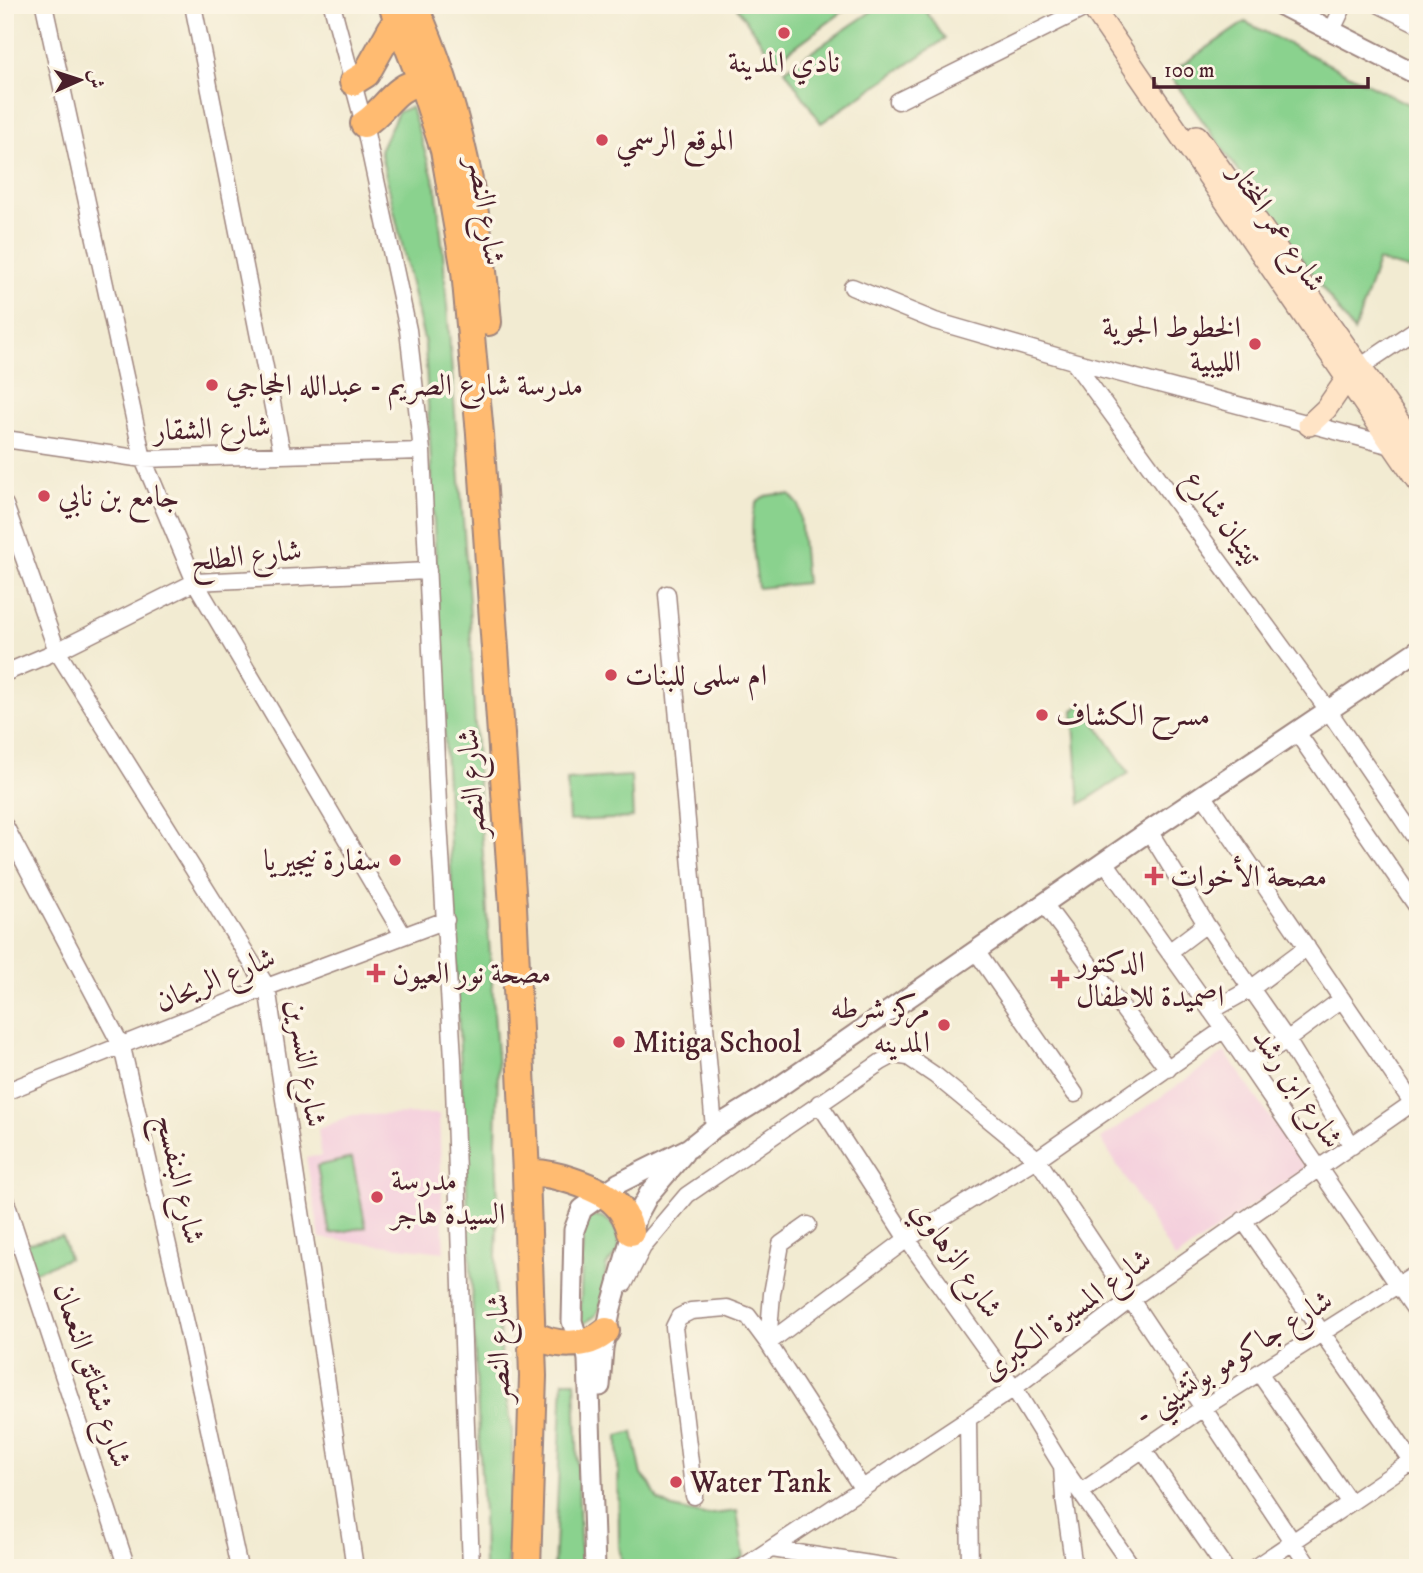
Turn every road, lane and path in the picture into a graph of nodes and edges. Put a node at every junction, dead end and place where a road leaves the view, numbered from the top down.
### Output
1 (44, 5) edge
2 (193, 5) edge
3 (332, 5) edge
4 (1091, 5) edge
5 (1105, 5) edge
6 (1281, 5) edge
7 (1344, 5) edge
8 (1387, 7) edge
9 (401, 10) edge
10 (1417, 23) edge
11 (1332, 30) junction
12 (1418, 75) edge
13 (353, 82) junction
14 (422, 82) junction
15 (898, 101) dead end
16 (364, 124) junction
17 (852, 287) dead end
18 (1418, 328) edge
19 (1073, 361) junction
20 (1353, 374) junction
21 (1309, 425) junction
22 (5, 439) edge
23 (1392, 446) junction
24 (1418, 449) edge
25 (422, 451) junction
26 (282, 453) junction
27 (143, 459) junction
28 (1418, 482) edge
29 (5, 505) edge
30 (428, 571) junction
31 (195, 582) junction
32 (667, 594) dead end
33 (1418, 650) edge
34 (57, 651) junction
35 (5, 673) edge
36 (1328, 710) junction
37 (1296, 731) junction
38 (1203, 795) junction
39 (5, 826) edge
40 (1149, 831) junction
41 (1418, 842) edge
42 (1105, 862) junction
43 (1044, 904) junction
44 (1418, 908) edge
45 (446, 920) junction
46 (1206, 924) junction
47 (403, 935) junction
48 (1307, 947) junction
49 (976, 951) junction
50 (1169, 952) junction
51 (267, 987) junction
52 (1252, 988) junction
53 (1342, 999) junction
54 (1211, 1011) junction
55 (1224, 1029) junction
56 (1287, 1040) junction
57 (122, 1047) junction
58 (1248, 1064) junction
59 (1168, 1069) junction
60 (5, 1092) edge
61 (1075, 1094) dead end
62 (819, 1103) junction
63 (1416, 1105) edge
64 (714, 1128) junction
65 (1352, 1146) junction
66 (689, 1148) junction
67 (1037, 1159) junction
68 (1319, 1167) junction
69 (532, 1173) junction
70 (602, 1194) junction
71 (5, 1199) edge
72 (1243, 1220) junction
73 (808, 1225) dead end
74 (631, 1232) junction
75 (907, 1238) junction
76 (1418, 1272) edge
77 (1398, 1286) junction
78 (1130, 1300) junction
79 (1418, 1314) edge
80 (608, 1319) junction
81 (1324, 1333) junction
82 (539, 1336) junction
83 (582, 1343) junction
84 (768, 1343) junction
85 (1260, 1374) junction
86 (1014, 1388) junction
87 (1203, 1408) junction
88 (968, 1420) junction
89 (1142, 1448) junction
90 (1416, 1463) edge
91 (1062, 1466) junction
92 (862, 1488) junction
93 (1080, 1492) junction
94 (694, 1496) dead end
95 (1350, 1503) junction
96 (1293, 1542) junction
97 (772, 1549) junction
98 (127, 1568) edge
99 (239, 1568) edge
100 (355, 1568) edge
101 (471, 1568) edge
102 (527, 1568) edge
103 (543, 1568) edge
104 (595, 1568) edge
105 (609, 1568) edge
106 (742, 1568) edge
107 (896, 1568) edge
108 (970, 1568) edge
109 (1074, 1568) edge
110 (1133, 1568) edge
111 (1225, 1568) edge
112 (1254, 1568) edge
113 (1310, 1568) edge

1 - 27 street
2 - 26 street
3 - 13 street
4 - 15 street
4 - 20 main road, شارع عمر المختار
5 - 20 main road, شارع عمر المختار
6 - 11 street
7 - 11 street
8 - 10 street
9 - 13 highway
9 - 14 highway, شارع النصر
9 - 69 highway, شارع النصر
11 - 12 street
13 - 16 street
14 - 16 highway
14 - 69 highway, شارع النصر
16 - 25 street
17 - 19 street
18 - 20 street
19 - 21 street
19 - 36 street, تيتيان شارع
20 - 21 main road
20 - 23 main road, شارع عمر المختار
20 - 24 main road, شارع عمر المختار
21 - 23 street
22 - 27 street, شارع الشقار
23 - 28 main road, شارع عمر المختار
25 - 26 street, شارع الشقار
25 - 30 street
26 - 27 street, شارع الشقار
27 - 31 street
29 - 34 street, شارع النسرين
30 - 31 street, شارع الطلح
30 - 45 street
31 - 34 street, شارع الطلح
31 - 47 street
32 - 64 street
33 - 36 street
34 - 35 street, شارع الطلح
34 - 51 street, شارع النسرين
36 - 37 street
36 - 41 street, تيتيان شارع
37 - 38 street
37 - 44 street
38 - 40 street
38 - 48 street
39 - 57 street, شارع البنفسج
40 - 42 street
40 - 46 street
42 - 43 street
42 - 50 street, شارع ابن رشد
43 - 49 street
43 - 59 street
45 - 47 street, شارع الريحان
45 - 101 street
46 - 50 street
46 - 52 street
47 - 51 street, شارع الريحان
48 - 52 street
48 - 53 street
49 - 61 street
49 - 64 street
50 - 54 street, شارع ابن رشد
51 - 57 street, شارع الريحان
51 - 100 street, شارع النسرين
52 - 54 street
52 - 56 street
53 - 56 street
53 - 63 street
54 - 55 street, شارع ابن رشد
55 - 58 street, شارع ابن رشد
55 - 59 street
56 - 58 street
56 - 65 street
57 - 60 street, شارع الريحان
57 - 99 street, شارع البنفسج
58 - 68 street, شارع ابن رشد
59 - 67 street
62 - 67 street
62 - 75 street, شارع الزهاوي
62 - 80 street
63 - 65 street, شارع المسيرة الكبرى
64 - 66 street
65 - 68 street, شارع المسيرة الكبرى
66 - 70 street
66 - 74 street
67 - 75 street
67 - 78 street
68 - 72 street, شارع المسيرة الكبرى
68 - 77 street, شارع ابن رشد
69 - 70 highway
69 - 82 highway, شارع النصر
70 - 74 highway
70 - 83 street
71 - 98 street, شارع شقائق النعمان
72 - 78 street, شارع المسيرة الكبرى
72 - 81 street
73 - 84 street
74 - 80 street
75 - 84 street
75 - 86 street, شارع الزهاوي
76 - 77 street, - شارع جاكومو بوتشيني
77 - 79 street, شارع ابن رشد
77 - 81 street, - شارع جاكومو بوتشيني
78 - 86 street, شارع المسيرة الكبرى
78 - 87 street
80 - 83 highway
80 - 105 street
81 - 85 street, - شارع جاكومو بوتشيني
81 - 90 street
82 - 83 highway
82 - 102 highway, شارع النصر
82 - 103 highway, شارع النصر
83 - 104 street
84 - 92 street
84 - 94 street
85 - 87 street, - شارع جاكومو بوتشيني
85 - 95 street
86 - 88 street, شارع المسيرة الكبرى
86 - 91 street, شارع الزهاوي
87 - 89 street, - شارع جاكومو بوتشيني
87 - 96 street
88 - 92 street, شارع المسيرة الكبرى
88 - 108 street
89 - 93 street, - شارع جاكومو بوتشيني
89 - 111 street
90 - 95 street
91 - 93 street
91 - 109 street, شارع الزهاوي
92 - 97 street, شارع المسيرة الكبرى
93 - 110 street
95 - 96 street
96 - 112 street
96 - 113 street
97 - 106 street, شارع المسيرة الكبرى
97 - 107 street

